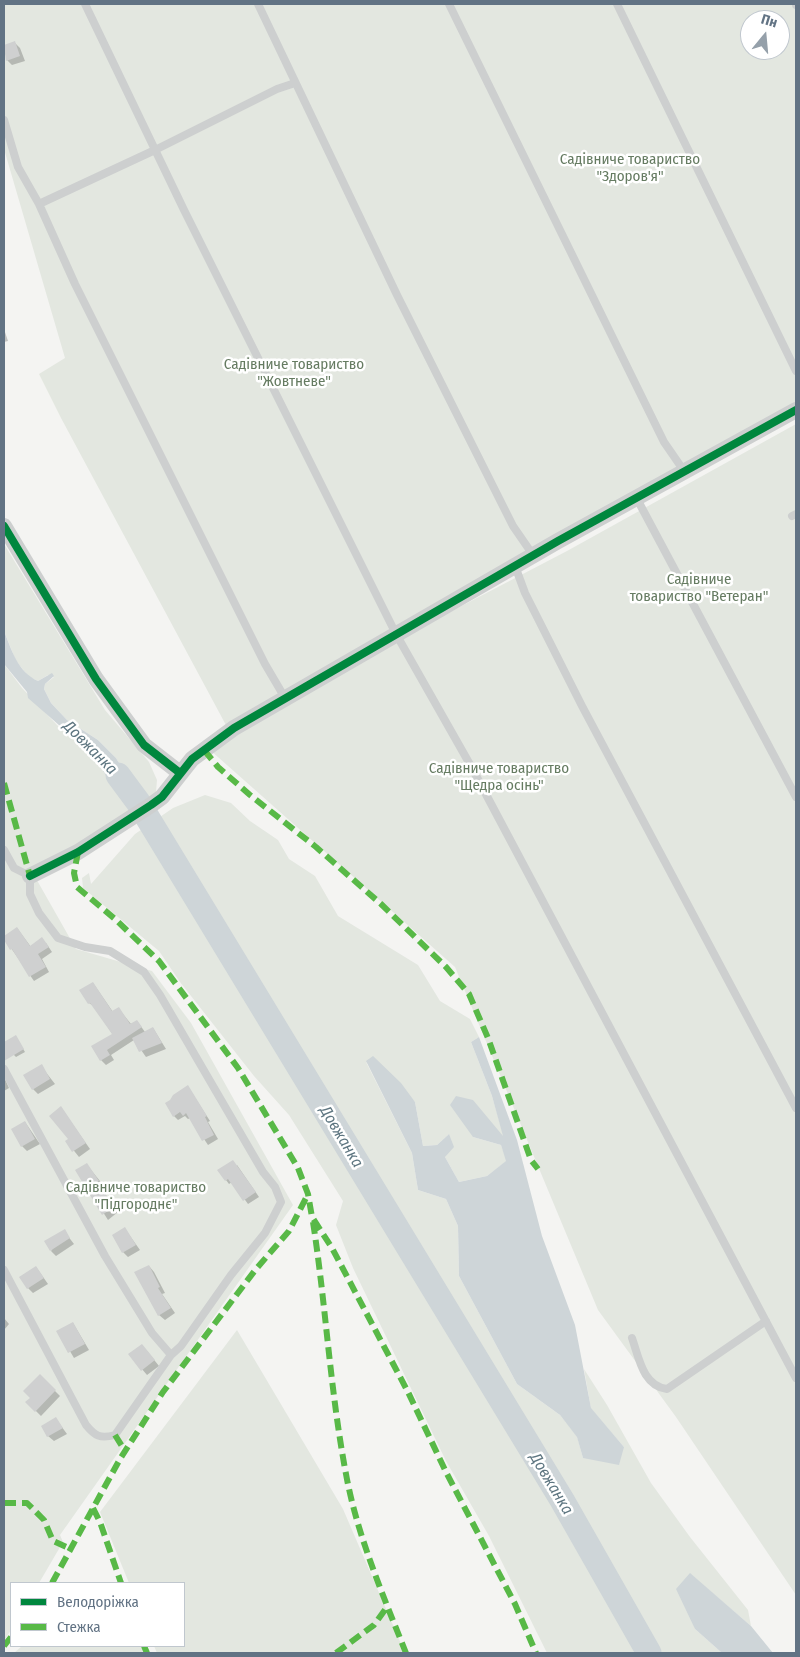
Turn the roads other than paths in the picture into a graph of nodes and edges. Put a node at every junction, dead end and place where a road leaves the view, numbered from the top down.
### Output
1 (85, 4) edge
2 (258, 4) edge
3 (449, 4) edge
4 (617, 4) edge
5 (295, 83) junction
6 (4, 120) edge
7 (155, 150) junction
8 (39, 204) junction
9 (796, 371) edge
10 (796, 410) edge
11 (684, 471) junction
12 (636, 497) junction
13 (4, 526) edge
14 (533, 555) junction
15 (515, 566) junction
16 (396, 634) junction
17 (285, 698) junction
18 (180, 773) junction
19 (796, 797) edge
20 (4, 850) edge
21 (30, 876) junction
22 (4, 1069) edge
23 (796, 1108) edge
24 (4, 1270) edge
25 (766, 1321) junction
26 (632, 1338) dead end
27 (171, 1355) junction
28 (796, 1378) edge

1 - 7 lane
2 - 5 lane
3 - 11 lane
4 - 9 lane
5 - 7 lane
5 - 14 lane
6 - 8 lane
7 - 8 lane
7 - 16 lane
8 - 17 lane
10 - 11 street
11 - 12 street
12 - 14 street
12 - 19 lane
13 - 18 street
14 - 15 street
15 - 16 street
15 - 23 lane
16 - 17 street
16 - 25 lane
17 - 18 street
18 - 21 street
20 - 21 lane
21 - 27 lane
22 - 27 lane
24 - 27 lane
25 - 26 lane
25 - 28 lane

